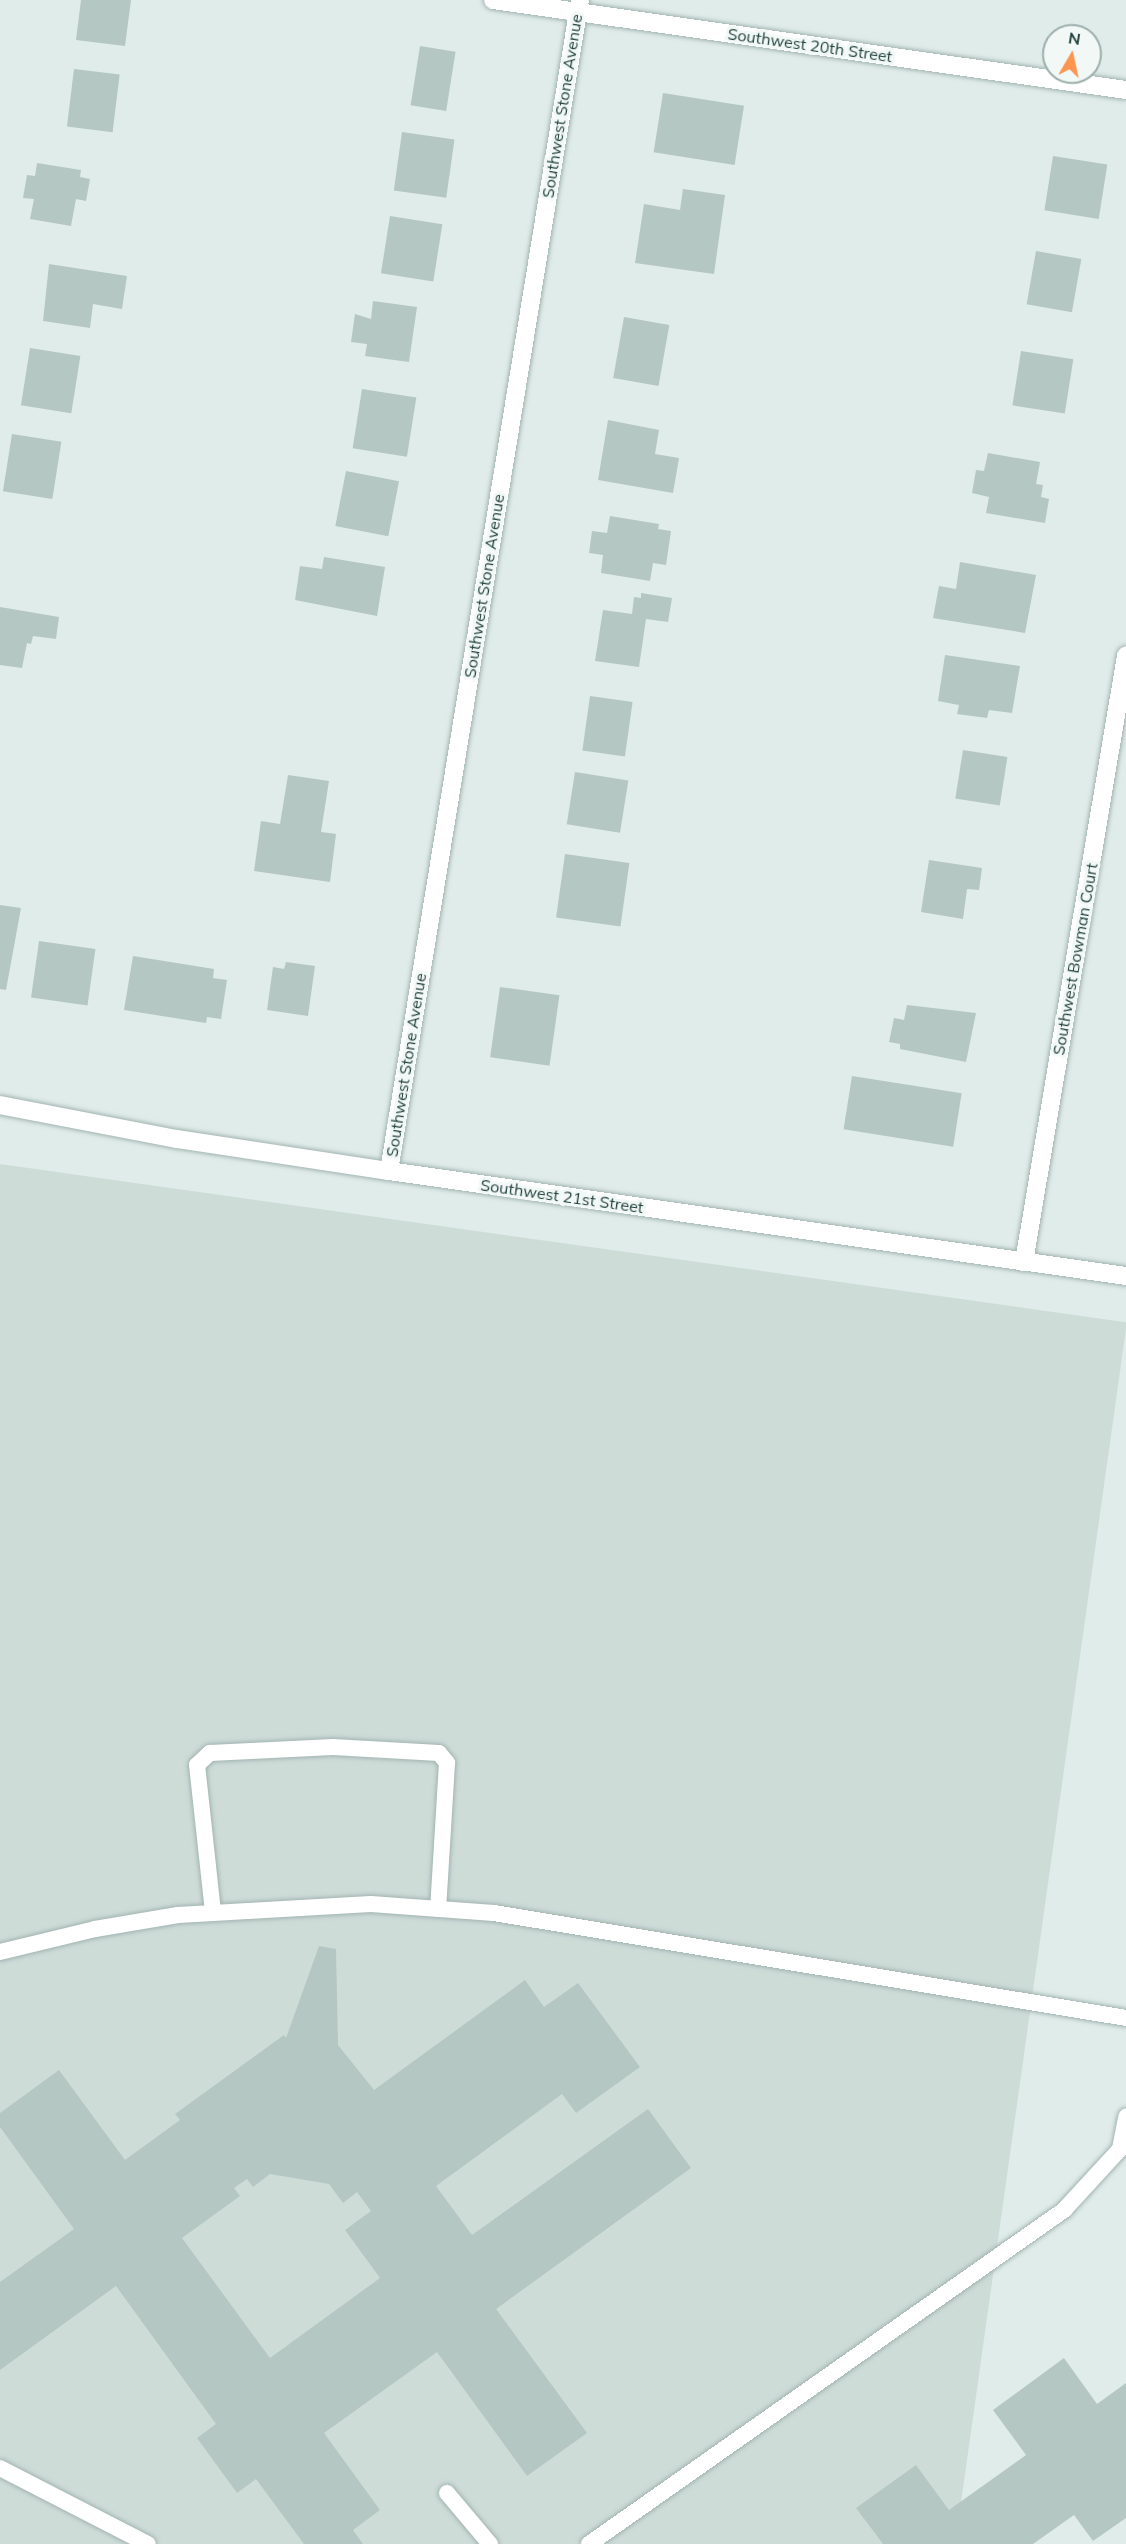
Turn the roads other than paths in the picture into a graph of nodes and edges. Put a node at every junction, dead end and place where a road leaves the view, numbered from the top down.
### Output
1 (494, 0) edge
2 (579, 6) edge
3 (1126, 90) edge
4 (1126, 656) edge
5 (0, 1106) edge
6 (389, 1171) junction
7 (1024, 1262) junction
8 (1126, 1276) edge
9 (438, 1909) junction
10 (213, 1912) junction
11 (0, 1952) edge
12 (1126, 2018) edge
13 (1126, 2117) edge
14 (0, 2468) edge
15 (447, 2493) dead end
16 (148, 2544) edge
17 (490, 2544) edge
18 (589, 2544) edge

1 - 2 street, Southwest 20th Street
2 - 3 street, Southwest 20th Street
2 - 6 street, Southwest Stone Avenue
4 - 7 street, Southwest Bowman Court
5 - 6 street, Southwest 21st Street
6 - 7 street, Southwest 21st Street
7 - 8 street, Southwest 21st Street
9 - 10 lane
9 - 10 lane
9 - 12 lane
10 - 11 lane
13 - 18 lane
14 - 16 lane
15 - 17 lane

